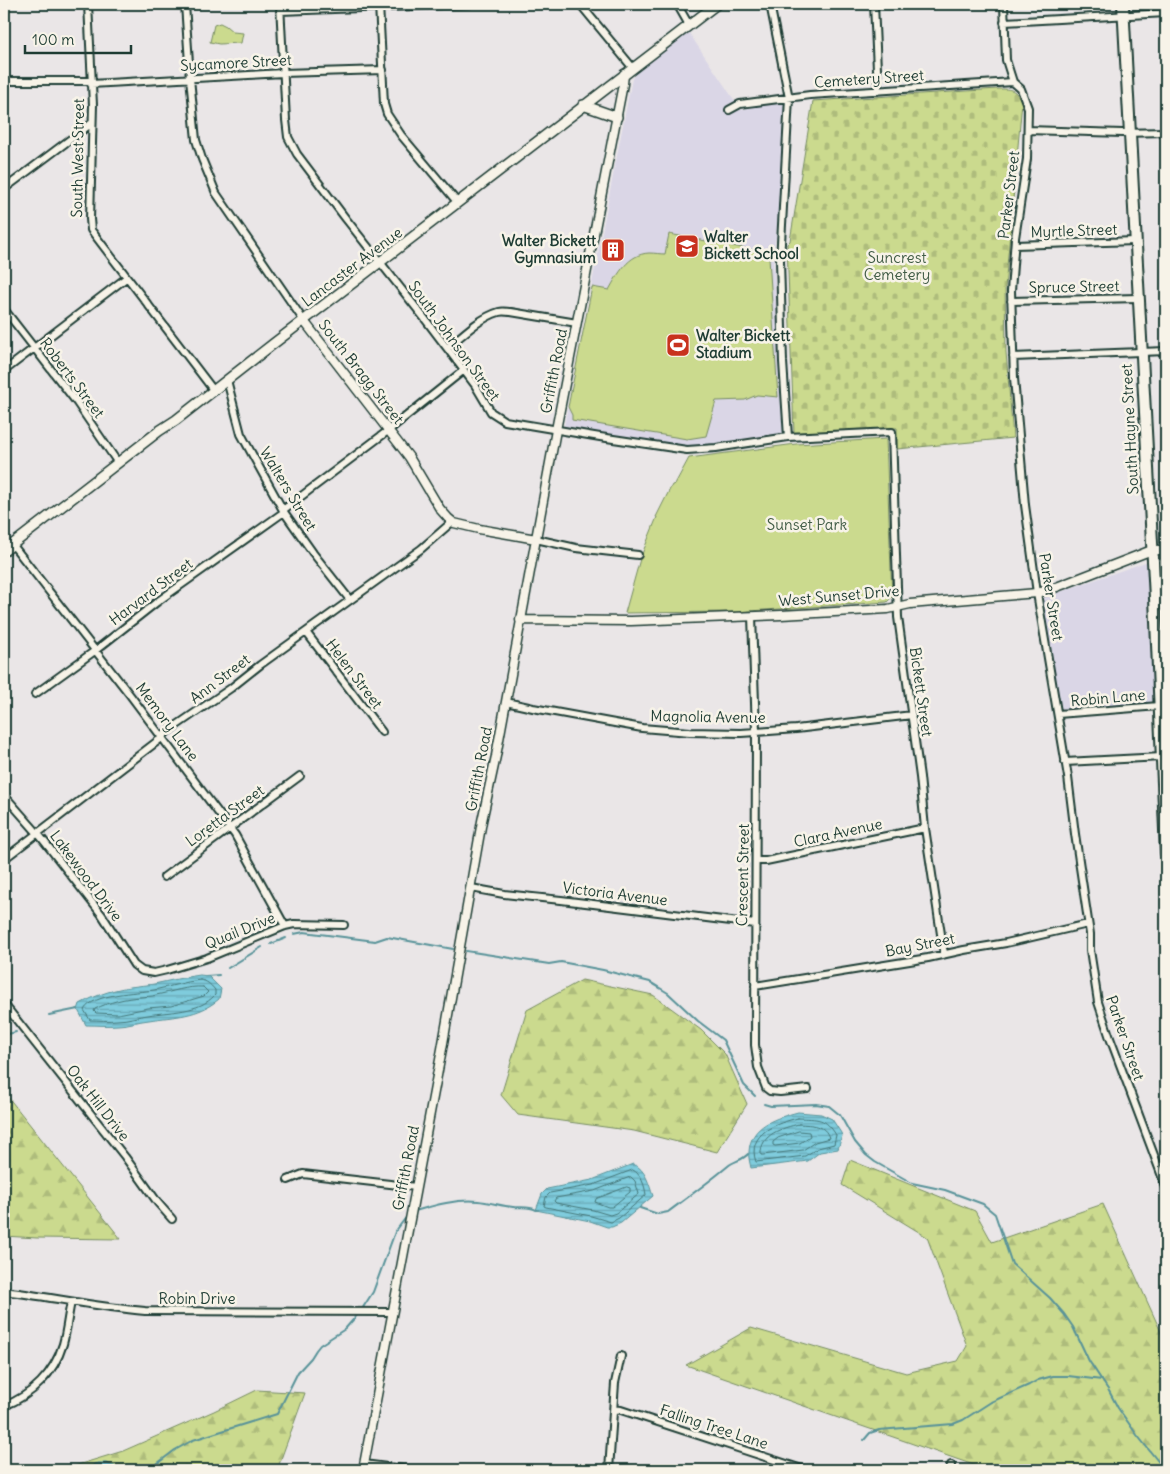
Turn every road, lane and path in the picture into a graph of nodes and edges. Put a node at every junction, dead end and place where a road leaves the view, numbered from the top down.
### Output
1 (88, 4) edge
2 (185, 4) edge
3 (280, 4) edge
4 (469, 4) edge
5 (580, 4) edge
6 (676, 4) edge
7 (716, 4) edge
8 (770, 4) edge
9 (874, 4) edge
10 (1004, 4) edge
11 (1123, 4) edge
12 (379, 5) edge
13 (280, 11) junction
14 (1166, 13) edge
15 (1124, 15) junction
16 (1004, 22) junction
17 (689, 25) junction
18 (632, 68) junction
19 (383, 70) junction
20 (283, 73) junction
21 (624, 74) junction
22 (190, 78) junction
23 (4, 81) edge
24 (1013, 82) junction
25 (91, 83) junction
26 (878, 91) junction
27 (789, 98) junction
28 (583, 105) junction
29 (729, 110) dead end
30 (617, 117) junction
31 (92, 123) junction
32 (1028, 130) junction
33 (1166, 132) edge
34 (1129, 133) junction
35 (4, 190) edge
36 (458, 203) junction
37 (1135, 241) junction
38 (1015, 245) junction
39 (380, 263) junction
40 (126, 278) junction
41 (1138, 298) junction
42 (1011, 301) junction
43 (4, 309) edge
44 (304, 321) junction
45 (577, 323) junction
46 (34, 348) junction
47 (446, 348) junction
48 (1166, 351) edge
49 (1141, 352) junction
50 (1013, 357) junction
51 (464, 370) junction
52 (4, 371) edge
53 (227, 380) junction
54 (214, 390) junction
55 (389, 430) junction
56 (556, 430) junction
57 (892, 432) joint
58 (788, 437) junction
59 (118, 463) junction
60 (284, 511) junction
61 (452, 522) junction
62 (536, 540) junction
63 (12, 544) junction
64 (1152, 550) junction
65 (1166, 550) edge
66 (4, 551) edge
67 (638, 555) dead end
68 (1037, 593) junction
69 (350, 600) junction
70 (898, 607) junction
71 (752, 616) junction
72 (520, 620) junction
73 (306, 632) junction
74 (96, 650) junction
75 (35, 694) dead end
76 (506, 702) junction
77 (1160, 706) junction
78 (1058, 714) junction
79 (912, 715) junction
80 (382, 732) dead end
81 (756, 732) junction
82 (162, 737) junction
83 (1162, 757) junction
84 (1066, 762) junction
85 (300, 776) dead end
86 (4, 795) edge
87 (230, 828) junction
88 (925, 828) junction
89 (38, 833) junction
90 (1166, 853) edge
91 (4, 859) edge
92 (756, 861) junction
93 (164, 877) dead end
94 (471, 888) junction
95 (755, 924) junction
96 (1088, 924) junction
97 (344, 925) dead end
98 (285, 926) junction
99 (944, 954) junction
100 (147, 972) joint
101 (755, 986) junction
102 (4, 1004) edge
103 (808, 1089) dead end
104 (288, 1180) dead end
105 (416, 1187) junction
106 (1166, 1187) edge
107 (172, 1218) dead end
108 (4, 1291) edge
109 (71, 1302) junction
110 (392, 1312) junction
111 (621, 1356) dead end
112 (4, 1406) edge
113 (614, 1409) junction
114 (364, 1467) edge
115 (410, 1470) edge
116 (608, 1470) edge
117 (806, 1470) edge

1 - 25 street, South West Street
2 - 22 street, South Bragg Street
3 - 13 street, South Johnson Street
4 - 12 street
5 - 18 street
6 - 17 street
7 - 17 main road, Lancaster Avenue
8 - 27 street
9 - 26 street
10 - 16 street, Parker Street
11 - 15 main road, South Hayne Street
12 - 13 street
12 - 19 street
13 - 20 street, South Johnson Street
14 - 15 street
15 - 16 street
15 - 34 main road, South Hayne Street
16 - 24 street, Parker Street
17 - 18 main road, Lancaster Avenue
18 - 21 main road, Lancaster Avenue
19 - 20 street, Sycamore Street
19 - 36 street
20 - 22 street, Sycamore Street
20 - 39 street, South Johnson Street
21 - 28 main road, Lancaster Avenue
21 - 30 street, Griffith Road
22 - 25 street, Sycamore Street
22 - 44 street, South Bragg Street
23 - 25 street, Sycamore Street
24 - 26 street, Cemetery Street
24 - 32 street, Parker Street
25 - 31 street, South West Street
26 - 27 street, Cemetery Street
27 - 29 street, Cemetery Street
27 - 58 street
28 - 30 main road
28 - 36 main road, Lancaster Avenue
30 - 45 street, Griffith Road
31 - 35 street
31 - 40 street, South West Street
32 - 34 street
32 - 38 street, Parker Street
33 - 34 street
34 - 37 main road, South Hayne Street
36 - 39 main road, Lancaster Avenue
37 - 38 street, Myrtle Street
37 - 41 main road, South Hayne Street
38 - 42 street, Parker Street
39 - 44 main road, Lancaster Avenue
39 - 47 street, South Johnson Street
40 - 46 street
40 - 54 street, South West Street
41 - 42 street, Spruce Street
41 - 49 main road, South Hayne Street
42 - 50 street, Parker Street
43 - 46 street, Roberts Street
44 - 53 main road, Lancaster Avenue
44 - 55 street, South Bragg Street
45 - 47 street
45 - 56 street, Griffith Road
46 - 52 street
46 - 59 street, Roberts Street
47 - 51 street, South Johnson Street
48 - 49 street
49 - 50 street
49 - 64 main road, South Hayne Street
50 - 68 street, Parker Street
51 - 55 street, Harvard Street
51 - 56 street, South Johnson Street
53 - 54 main road, Lancaster Avenue
53 - 60 street, Walters Street
54 - 59 main road, Lancaster Avenue
55 - 60 street, Harvard Street
55 - 61 street, South Bragg Street
56 - 58 street, South Johnson Street
56 - 62 street, Griffith Road
57 - 58 street, South Johnson Street
57 - 70 street, Bickett Street
59 - 63 main road, Lancaster Avenue
60 - 69 street, Walters Street
60 - 74 street, Harvard Street
61 - 62 street
61 - 69 street, Ann Street
62 - 67 street
62 - 72 street, Griffith Road
63 - 66 main road, Lancaster Avenue
63 - 74 street, Memory Lane
64 - 65 street
64 - 68 street, West Sunset Drive
64 - 77 main road, South Hayne Street
68 - 70 street, West Sunset Drive
68 - 78 street, Parker Street
69 - 73 street, Ann Street
70 - 71 street, West Sunset Drive
70 - 79 street, Bickett Street
71 - 72 street, West Sunset Drive
71 - 81 street, Crescent Street
72 - 76 street, Griffith Road
73 - 80 street, Helen Street
73 - 82 street, Ann Street
74 - 75 street, Harvard Street
74 - 82 street, Memory Lane
76 - 81 street, Magnolia Avenue
76 - 94 street, Griffith Road
77 - 78 street, Robin Lane
77 - 83 main road, South Hayne Street
78 - 84 street, Parker Street
79 - 81 street, Magnolia Avenue
79 - 88 street, Bickett Street
81 - 92 street, Crescent Street
82 - 87 street, Memory Lane
82 - 89 street, Ann Street
83 - 84 street
83 - 90 main road, South Hayne Street
84 - 96 street, Parker Street
85 - 87 street, Loretta Street
86 - 89 street, Lakewood Drive
87 - 93 street, Loretta Street
87 - 98 street, Memory Lane
88 - 92 street, Clara Avenue
88 - 99 street, Bickett Street
89 - 91 street, Ann Street
89 - 100 street, Lakewood Drive
92 - 95 street, Crescent Street
94 - 95 street, Victoria Avenue
94 - 105 street, Griffith Road
95 - 101 street, Crescent Street
96 - 99 street, Bay Street
96 - 106 street, Parker Street
97 - 98 street, Quail Drive
98 - 100 street, Quail Drive
99 - 101 street, Bay Street
101 - 103 street, Crescent Street
102 - 107 street, Oak Hill Drive
104 - 105 street
105 - 110 street, Griffith Road
108 - 109 street, Robin Drive
109 - 110 street, Robin Drive
109 - 112 street
110 - 114 street, Griffith Road
111 - 113 street
113 - 116 street
113 - 117 street, Falling Tree Lane
114 - 115 street

